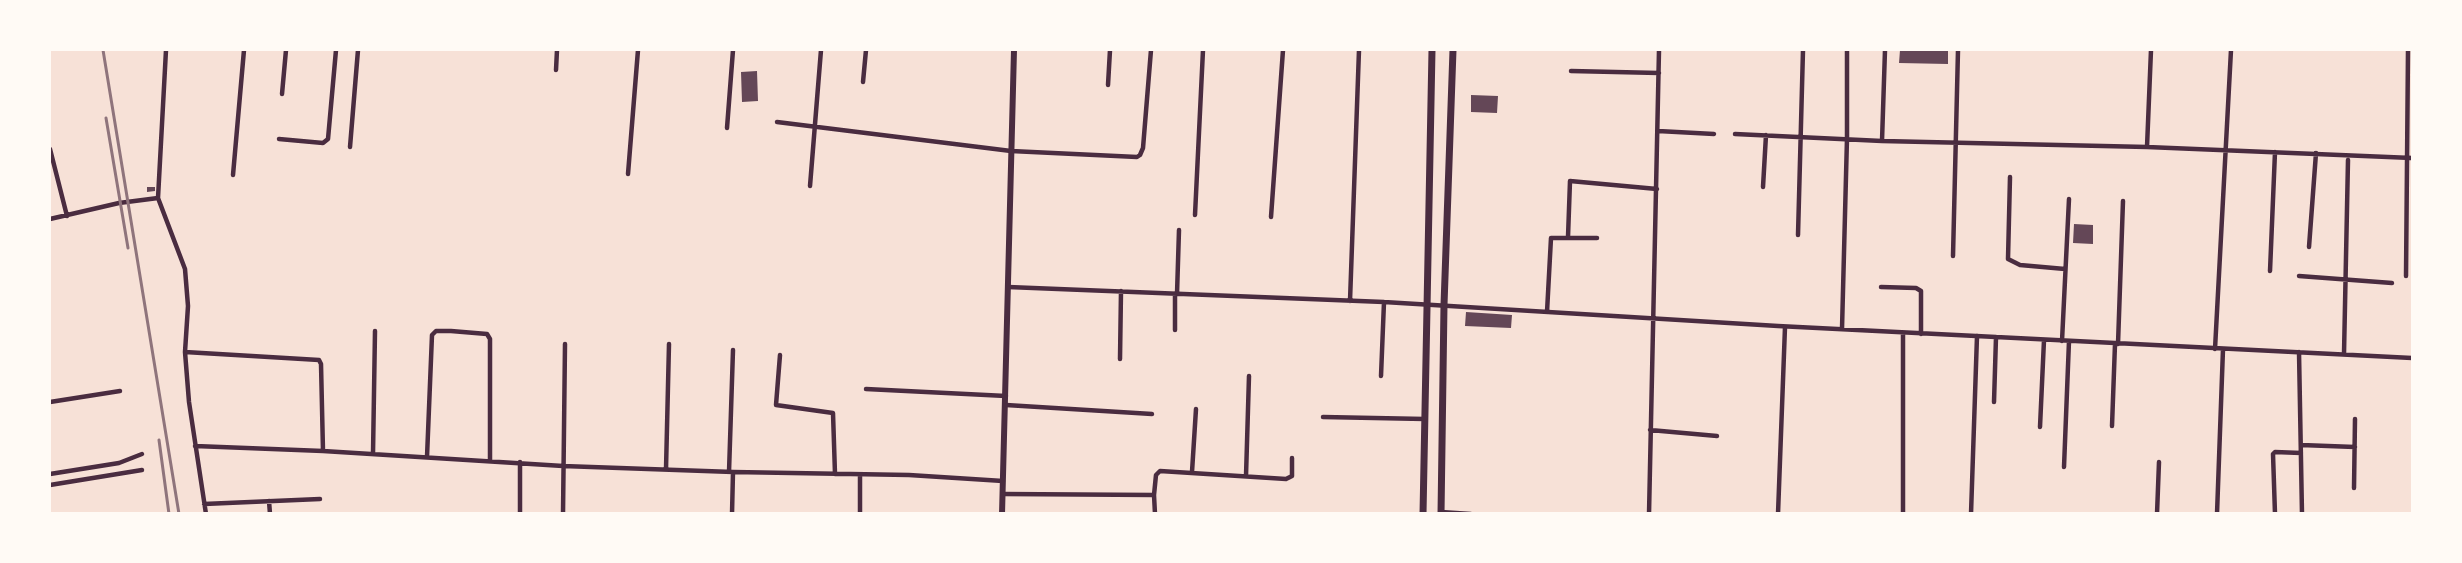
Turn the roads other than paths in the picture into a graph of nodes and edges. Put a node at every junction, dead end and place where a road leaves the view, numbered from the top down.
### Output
1 (166, 50) edge
2 (244, 50) edge
3 (286, 50) edge
4 (336, 50) edge
5 (358, 50) edge
6 (557, 50) edge
7 (638, 50) edge
8 (733, 50) edge
9 (821, 50) edge
10 (866, 50) edge
11 (1014, 50) edge
12 (1110, 50) edge
13 (1151, 50) edge
14 (1203, 50) edge
15 (1283, 50) edge
16 (1359, 50) edge
17 (1432, 50) edge
18 (1453, 50) edge
19 (1659, 50) edge
20 (1803, 50) edge
21 (1847, 50) edge
22 (1885, 50) edge
23 (1958, 50) edge
24 (2151, 50) edge
25 (2231, 50) edge
26 (2408, 50) edge
27 (556, 70) dead end
28 (1571, 71) dead end
29 (1659, 73) junction
30 (863, 82) dead end
31 (1108, 85) dead end
32 (282, 94) dead end
33 (777, 122) dead end
34 (814, 127) junction
35 (727, 128) dead end
36 (1658, 131) junction
37 (1714, 134) dead end
38 (1735, 134) dead end
39 (1766, 135) junction
40 (1802, 136) junction
41 (1847, 138) junction
42 (279, 139) dead end
43 (1882, 141) junction
44 (1955, 143) junction
45 (350, 147) dead end
46 (2147, 147) junction
47 (50, 149) edge
48 (2227, 150) junction
49 (1011, 151) junction
50 (2275, 152) junction
51 (2316, 153) junction
52 (2405, 158) junction
53 (2412, 158) edge
54 (2348, 160) dead end
55 (628, 174) dead end
56 (233, 175) dead end
57 (2010, 177) dead end
58 (810, 186) dead end
59 (1763, 187) dead end
60 (1657, 189) junction
61 (158, 198) junction
62 (2069, 199) dead end
63 (2123, 201) dead end
64 (1195, 214) dead end
65 (67, 216) junction
66 (1271, 218) dead end
67 (50, 219) edge
68 (1179, 230) dead end
69 (1798, 235) dead end
70 (1568, 237) junction
71 (1597, 238) dead end
72 (2309, 247) dead end
73 (1953, 255) dead end
74 (2065, 269) junction
75 (2270, 271) dead end
76 (2298, 276) dead end
77 (2406, 276) dead end
78 (2345, 280) junction
79 (2392, 283) dead end
80 (1008, 287) junction
81 (1881, 287) dead end
82 (1121, 291) junction
83 (1176, 294) junction
84 (1350, 301) junction
85 (1384, 302) junction
86 (1427, 305) junction
87 (1444, 306) junction
88 (1547, 312) junction
89 (1652, 319) junction
90 (1785, 327) junction
91 (1842, 329) junction
92 (1175, 330) dead end
93 (375, 332) dead end
94 (1903, 333) junction
95 (1921, 334) junction
96 (1977, 336) junction
97 (1995, 337) junction
98 (2044, 340) junction
99 (2062, 341) junction
100 (2069, 341) junction
101 (565, 344) dead end
102 (669, 344) dead end
103 (2117, 344) junction
104 (2216, 349) junction
105 (2223, 349) junction
106 (733, 350) dead end
107 (185, 352) junction
108 (2299, 352) junction
109 (2344, 354) junction
110 (780, 355) dead end
111 (2412, 358) edge
112 (1120, 359) dead end
113 (1249, 376) dead end
114 (1381, 376) dead end
115 (866, 389) dead end
116 (120, 391) dead end
117 (1006, 396) junction
118 (50, 402) edge
119 (1994, 402) dead end
120 (1006, 405) junction
121 (1196, 409) dead end
122 (1152, 414) dead end
123 (1323, 417) dead end
124 (1425, 419) junction
125 (2355, 419) dead end
126 (2112, 426) dead end
127 (2040, 427) dead end
128 (1650, 430) junction
129 (1717, 436) dead end
130 (2301, 445) junction
131 (195, 446) junction
132 (2355, 447) junction
133 (322, 451) junction
134 (2301, 453) junction
135 (142, 454) dead end
136 (373, 454) junction
137 (428, 457) junction
138 (1292, 458) dead end
139 (490, 460) junction
140 (520, 462) junction
141 (2159, 462) dead end
142 (564, 466) junction
143 (2064, 467) dead end
144 (666, 469) junction
145 (142, 470) dead end
146 (731, 472) junction
147 (1192, 472) junction
148 (50, 474) edge
149 (835, 474) junction
150 (860, 475) junction
151 (1246, 476) junction
152 (1003, 480) junction
153 (50, 485) edge
154 (2354, 488) dead end
155 (1003, 494) junction
156 (1154, 495) junction
157 (320, 499) dead end
158 (269, 501) junction
159 (204, 504) junction
160 (206, 513) edge
161 (270, 513) edge
162 (520, 513) edge
163 (563, 513) edge
164 (732, 513) edge
165 (860, 513) edge
166 (1002, 513) edge
167 (1155, 513) edge
168 (1423, 513) edge
169 (1441, 513) edge
170 (1471, 513) edge
171 (1649, 513) edge
172 (1778, 513) edge
173 (1903, 513) edge
174 (1971, 513) edge
175 (2157, 513) edge
176 (2217, 513) edge
177 (2275, 513) edge
178 (2302, 513) edge

1 - 61 street
2 - 56 street
3 - 32 street
4 - 42 street
5 - 45 street
6 - 27 street
7 - 55 street
8 - 35 street
9 - 34 street
10 - 30 street
11 - 49 street
12 - 31 street
13 - 49 street
14 - 64 street
15 - 66 street
16 - 84 street
17 - 86 main road
18 - 87 main road
19 - 29 street
20 - 40 street
21 - 41 street
22 - 43 street
23 - 44 street
24 - 46 street
25 - 48 street
26 - 52 street
28 - 29 street
29 - 36 street
33 - 34 street
34 - 49 street
34 - 58 street
36 - 37 street
36 - 60 street
38 - 39 street
39 - 40 street
39 - 59 street
40 - 41 street
40 - 69 street
41 - 43 street
41 - 91 street
43 - 44 street
44 - 46 street
44 - 73 street
46 - 48 street
47 - 65 street
48 - 50 street
48 - 104 street
49 - 80 street
50 - 51 street
50 - 75 street
51 - 52 street
51 - 72 street
52 - 53 street
52 - 77 street
54 - 78 street
57 - 74 street
60 - 70 street
60 - 89 street
61 - 65 street
61 - 107 street
62 - 74 street
63 - 103 street
65 - 67 street
68 - 83 street
70 - 71 street
70 - 88 street
74 - 99 street
76 - 78 street
78 - 79 street
78 - 109 street
80 - 82 street
80 - 117 street
81 - 95 street
82 - 83 street
82 - 112 street
83 - 84 street
83 - 92 street
84 - 85 street
85 - 86 street
85 - 114 street
86 - 87 street
86 - 124 main road
87 - 88 street
87 - 169 main road
88 - 89 street
89 - 90 street
89 - 128 street
90 - 91 street
90 - 172 street
91 - 94 street
93 - 136 street
94 - 95 street
94 - 173 street
95 - 96 street
96 - 97 street
96 - 174 street
97 - 98 street
97 - 119 street
98 - 99 street
98 - 127 street
99 - 100 street
100 - 103 street
100 - 143 street
101 - 142 street
102 - 144 street
103 - 104 street
103 - 126 street
104 - 105 street
105 - 108 street
105 - 176 street
106 - 146 street
107 - 131 street
107 - 133 street
108 - 109 street
108 - 130 street
109 - 111 street
110 - 149 street
113 - 151 street
115 - 117 street
116 - 118 street
117 - 120 street
120 - 122 street
120 - 152 street
121 - 147 street
123 - 124 street
124 - 168 main road
125 - 132 street
128 - 129 street
128 - 171 street
130 - 132 street
130 - 134 street
131 - 133 street
131 - 159 street
132 - 154 street
133 - 136 street
134 - 177 street
134 - 178 street
135 - 148 street
136 - 137 street
137 - 139 street
137 - 139 street
138 - 151 street
139 - 140 street
140 - 142 street
140 - 162 street
141 - 175 street
142 - 144 street
142 - 163 street
144 - 146 street
145 - 153 street
146 - 149 street
146 - 164 street
147 - 151 street
147 - 156 street
149 - 150 street
150 - 152 street
150 - 165 street
152 - 155 street
155 - 156 street
155 - 166 street
156 - 167 street
157 - 158 street
158 - 159 street
158 - 161 street
159 - 160 street
169 - 170 street

